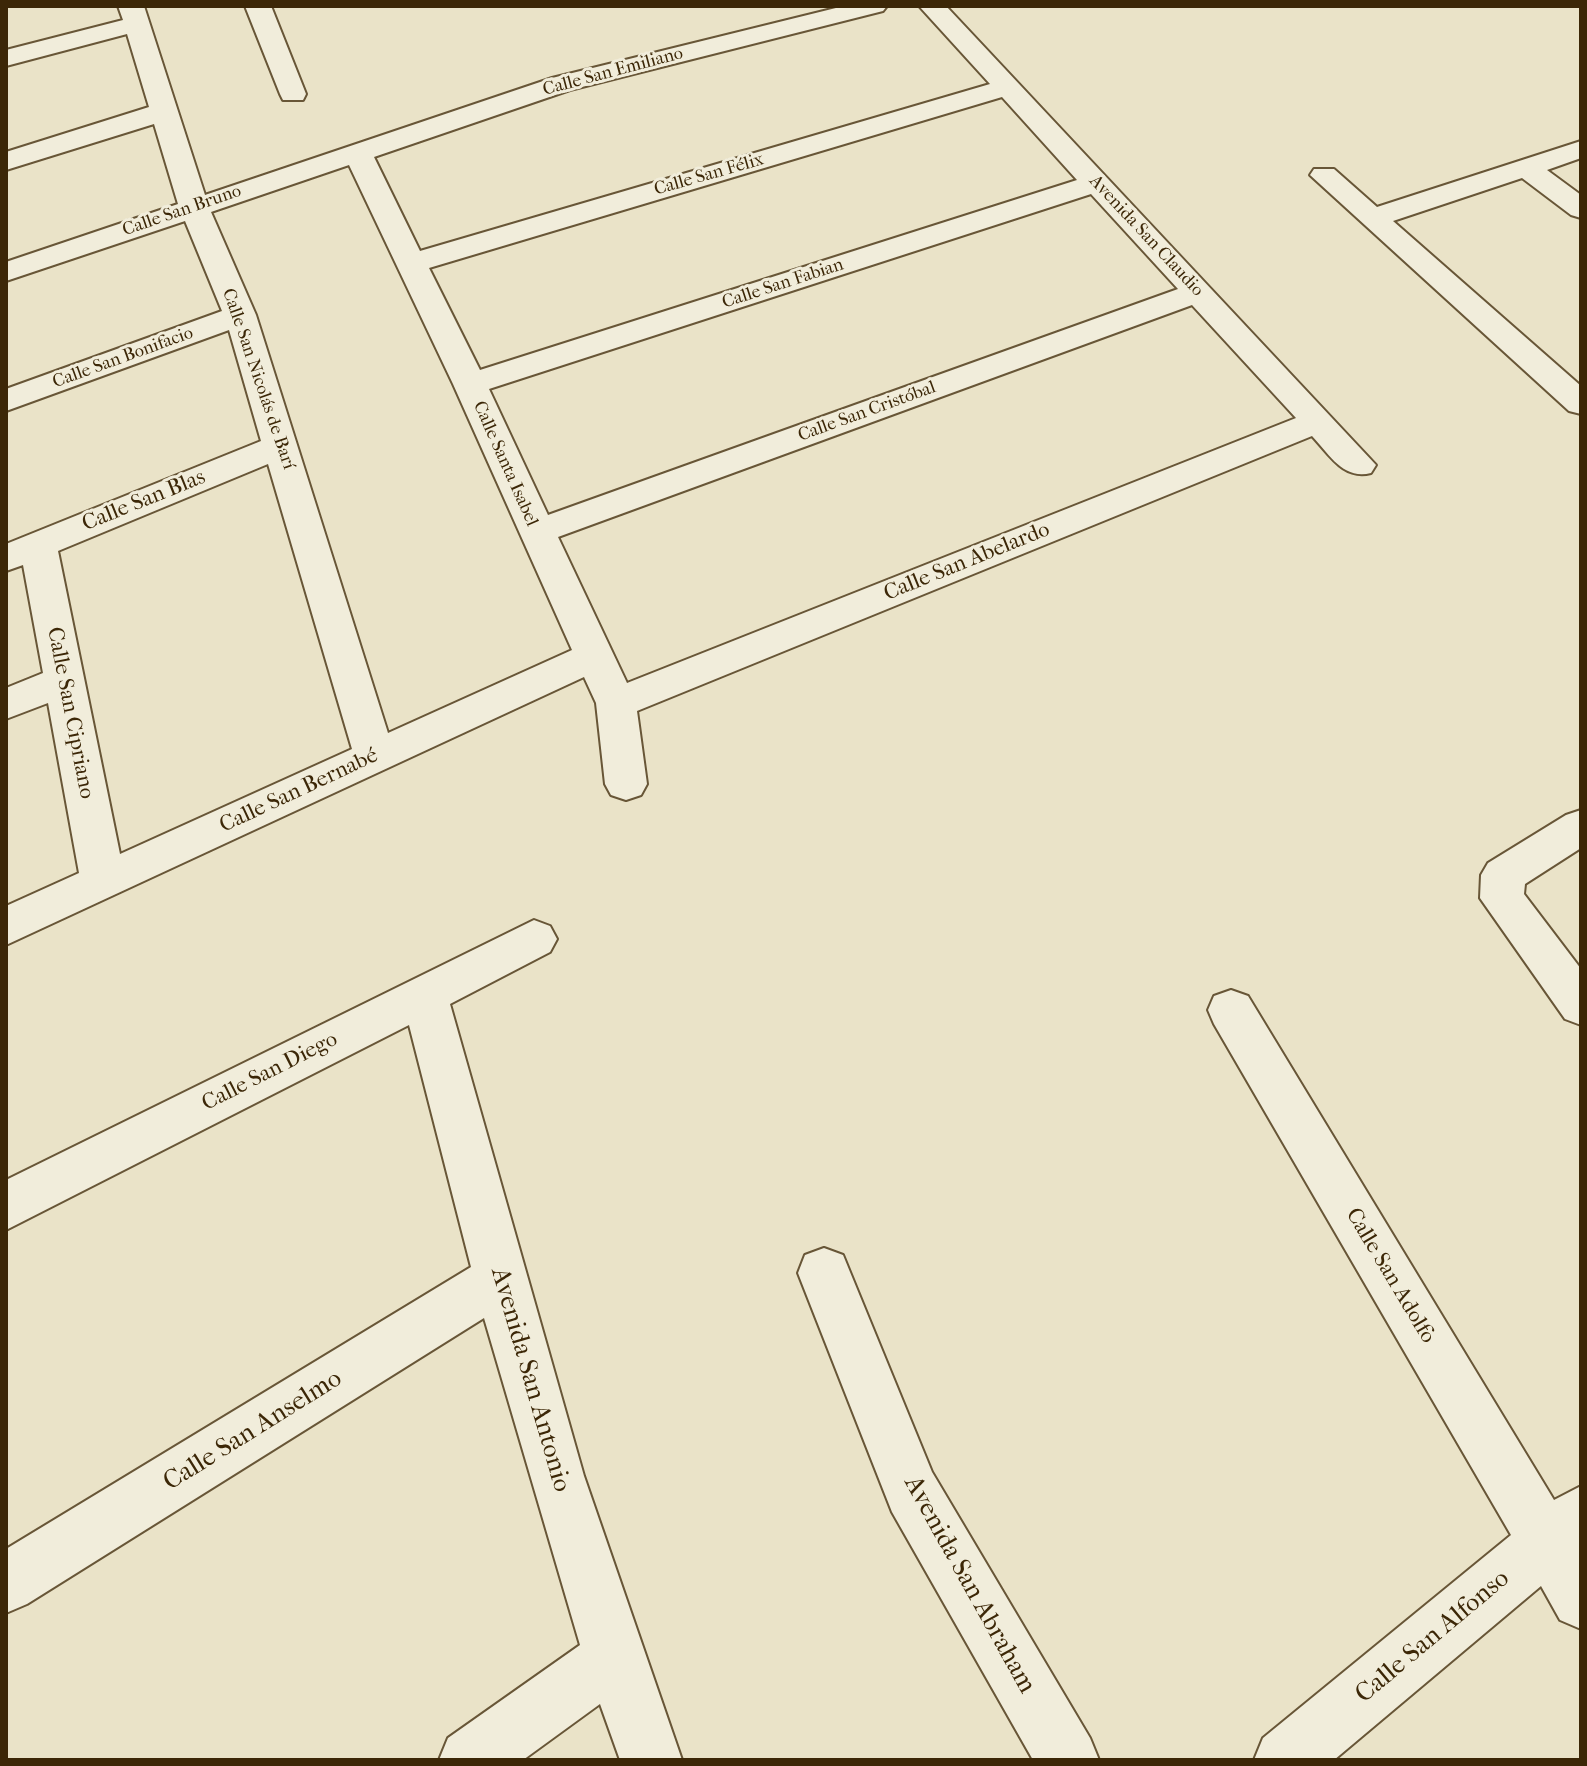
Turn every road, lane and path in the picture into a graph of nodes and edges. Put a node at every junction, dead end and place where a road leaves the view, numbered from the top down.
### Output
1 (258, 6) edge
2 (874, 6) edge
3 (932, 6) edge
4 (134, 15) edge
5 (6, 58) edge
6 (1007, 87) junction
7 (293, 94) dead end
8 (163, 112) junction
9 (1581, 149) edge
10 (357, 152) junction
11 (6, 161) edge
12 (1527, 168) junction
13 (1324, 175) dead end
14 (1096, 183) junction
15 (194, 207) junction
16 (1581, 209) edge
17 (1373, 218) junction
18 (412, 263) junction
19 (6, 272) edge
20 (1198, 292) junction
21 (240, 315) junction
22 (470, 384) junction
23 (6, 401) edge
24 (1581, 404) edge
25 (1318, 421) junction
26 (282, 445) junction
27 (1359, 465) dead end
28 (536, 532) junction
29 (22, 551) edge
30 (593, 657) junction
31 (63, 681) junction
32 (616, 703) junction
33 (6, 704) edge
34 (375, 756) junction
35 (626, 784) dead end
36 (1581, 827) edge
37 (103, 881) junction
38 (6, 926) edge
39 (534, 939) dead end
40 (424, 995) junction
41 (1581, 1005) edge
42 (1231, 1010) dead end
43 (6, 1206) edge
44 (824, 1273) dead end
45 (500, 1278) junction
46 (1565, 1528) edge
47 (6, 1583) edge
48 (1581, 1599) edge
49 (613, 1658) junction
50 (470, 1760) edge
51 (651, 1760) edge
52 (1068, 1760) edge
53 (1285, 1760) edge

1 - 7 street
2 - 10 street, Calle San Emiliano
3 - 6 street, Avenida San Claudio
4 - 5 street
4 - 8 street, Calle San Nicolás de Barí
6 - 14 street, Avenida San Claudio
6 - 18 street, Calle San Félix
8 - 11 street
8 - 15 street, Calle San Nicolás de Barí
9 - 12 street
10 - 15 street, Calle San Bruno
10 - 18 street, Calle Santa Isabel
12 - 16 street
12 - 17 street
13 - 17 street
14 - 20 street, Avenida San Claudio
14 - 22 street, Calle San Fabian
15 - 19 street, Calle San Bruno
15 - 21 street, Calle San Nicolás de Barí
17 - 24 street
18 - 22 street, Calle Santa Isabel
20 - 25 street, Avenida San Claudio
20 - 28 street, Calle San Cristóbal
21 - 23 street, Calle San Bonifacio
21 - 26 street, Calle San Nicolás de Barí
22 - 28 street, Calle Santa Isabel
25 - 27 street, Avenida San Claudio
25 - 32 street, Calle San Abelardo
26 - 29 street, Calle San Blas
26 - 34 street, Calle San Nicolás de Barí
28 - 30 street, Calle Santa Isabel
29 - 31 street, Calle San Cipriano
30 - 32 street, Calle Santa Isabel
30 - 34 street, Calle San Bernabé
31 - 33 street
31 - 37 street, Calle San Cipriano
32 - 35 street, Calle Santa Isabel
34 - 37 street, Calle San Bernabé
36 - 41 street
37 - 38 street, Calle San Bernabé
39 - 40 street, Calle San Diego
40 - 43 street, Calle San Diego
40 - 45 street, Avenida San Antonio
42 - 46 street, Calle San Adolfo
44 - 52 street, Avenida San Abraham
45 - 47 street, Calle San Anselmo
45 - 49 street, Avenida San Antonio
46 - 48 street, Calle San Adolfo
46 - 53 street, Calle San Alfonso
49 - 50 street
49 - 51 street, Avenida San Antonio

